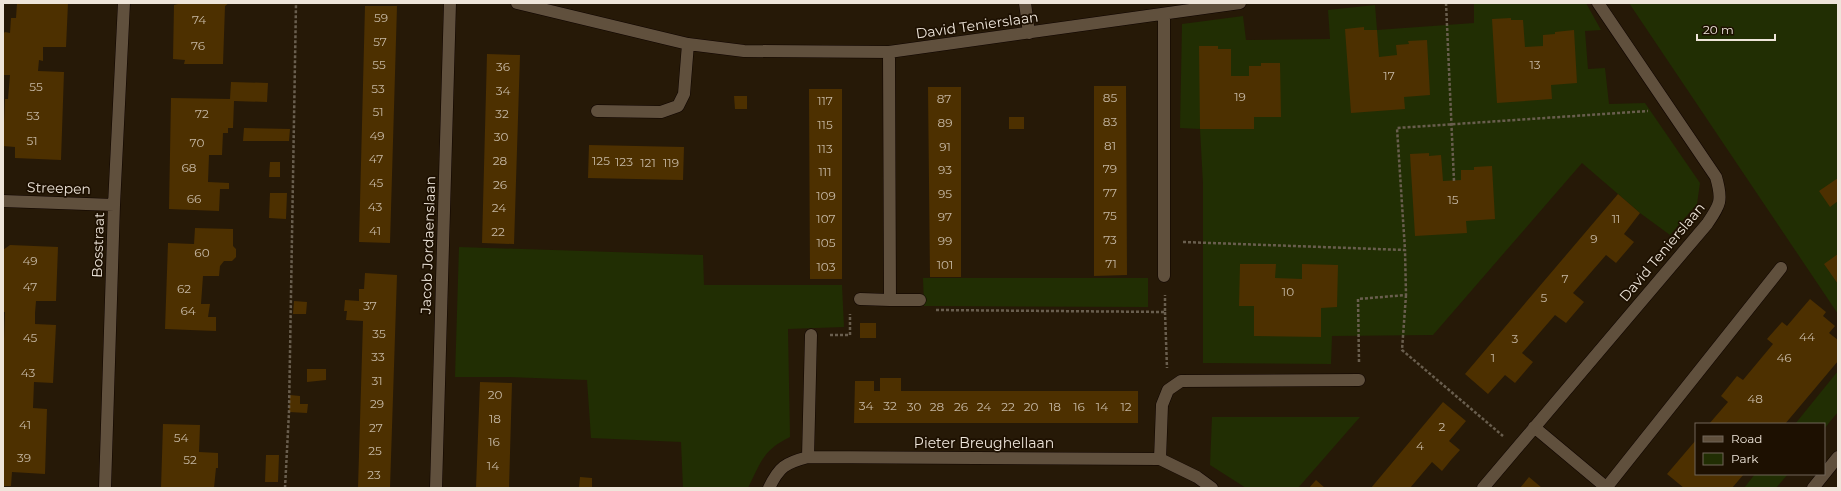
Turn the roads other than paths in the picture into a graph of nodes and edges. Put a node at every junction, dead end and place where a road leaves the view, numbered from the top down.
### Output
1 (124, 3) edge
2 (450, 3) edge
3 (517, 3) edge
4 (1025, 3) edge
5 (1240, 3) edge
6 (1598, 3) edge
7 (1164, 14) junction
8 (1029, 33) junction
9 (688, 44) junction
10 (889, 52) junction
11 (597, 111) dead end
12 (3, 201) edge
13 (114, 205) junction
14 (1781, 268) dead end
15 (1164, 276) road end
16 (860, 299) road end
17 (890, 300) junction
18 (920, 300) road end
19 (811, 335) road end
20 (1359, 380) road end
21 (1534, 427) junction
22 (808, 457) junction
23 (1838, 457) edge
24 (1160, 459) junction
25 (1825, 473) edge
26 (1823, 475) edge
27 (105, 488) edge
28 (436, 488) edge
29 (769, 488) edge
30 (1212, 488) edge
31 (1483, 488) edge
32 (1606, 488) edge
33 (1813, 488) edge

1 - 13 street, Bosstraat
2 - 28 street, Jacob Jordaenslaan
3 - 9 street, David Tenierslaan
4 - 8 street
5 - 7 street, David Tenierslaan
6 - 21 street, David Tenierslaan
7 - 8 street, David Tenierslaan
7 - 15 street
8 - 10 street, David Tenierslaan
9 - 10 street, David Tenierslaan
9 - 11 street
10 - 17 street
12 - 13 street, Streepen
13 - 27 street, Bosstraat
14 - 32 street
16 - 17 street
17 - 18 street
19 - 22 street
20 - 24 street
21 - 31 street
21 - 32 street
22 - 24 street, Pieter Breughellaan
22 - 29 street, Pieter Breughellaan
23 - 25 street
24 - 30 street, Pieter Breughellaan
26 - 33 street

